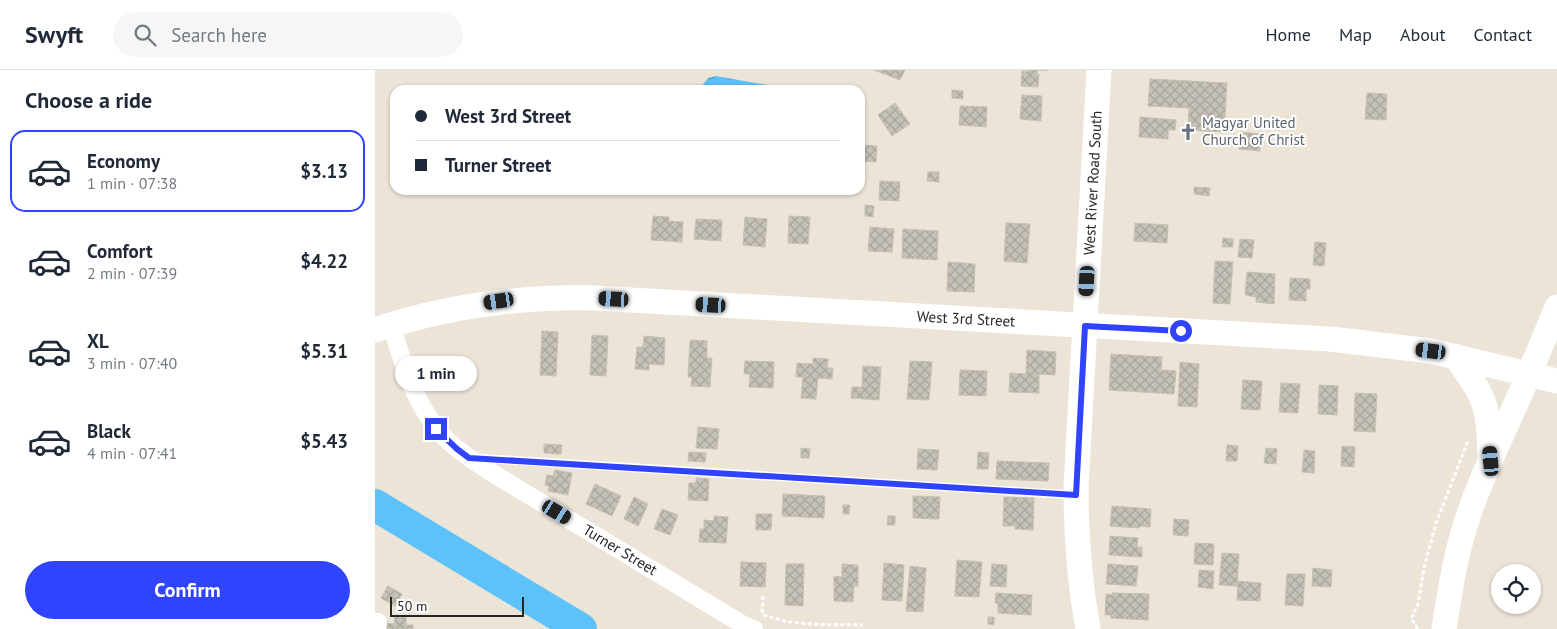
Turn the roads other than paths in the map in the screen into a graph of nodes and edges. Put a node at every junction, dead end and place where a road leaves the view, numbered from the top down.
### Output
1 (1099, 70) edge
2 (1557, 306) edge
3 (1085, 326) junction
4 (383, 328) edge
5 (1455, 356) junction
6 (1530, 374) junction
7 (1557, 381) edge
8 (469, 458) junction
9 (1491, 461) junction
10 (1076, 495) junction
11 (754, 629) edge
12 (1088, 629) edge
13 (1444, 629) edge

1 - 3 main road, West River Road South
2 - 6 main road
3 - 4 main road, West 3rd Street
3 - 5 main road, West 3rd Street
3 - 10 main road, West River Road South
4 - 8 street, Turner Street
5 - 6 main road, West 3rd Street
5 - 9 main road
6 - 7 main road, West 3rd Street
6 - 9 main road
8 - 10 lane
8 - 11 street, Turner Street
9 - 13 main road
10 - 12 main road, West River Road South

